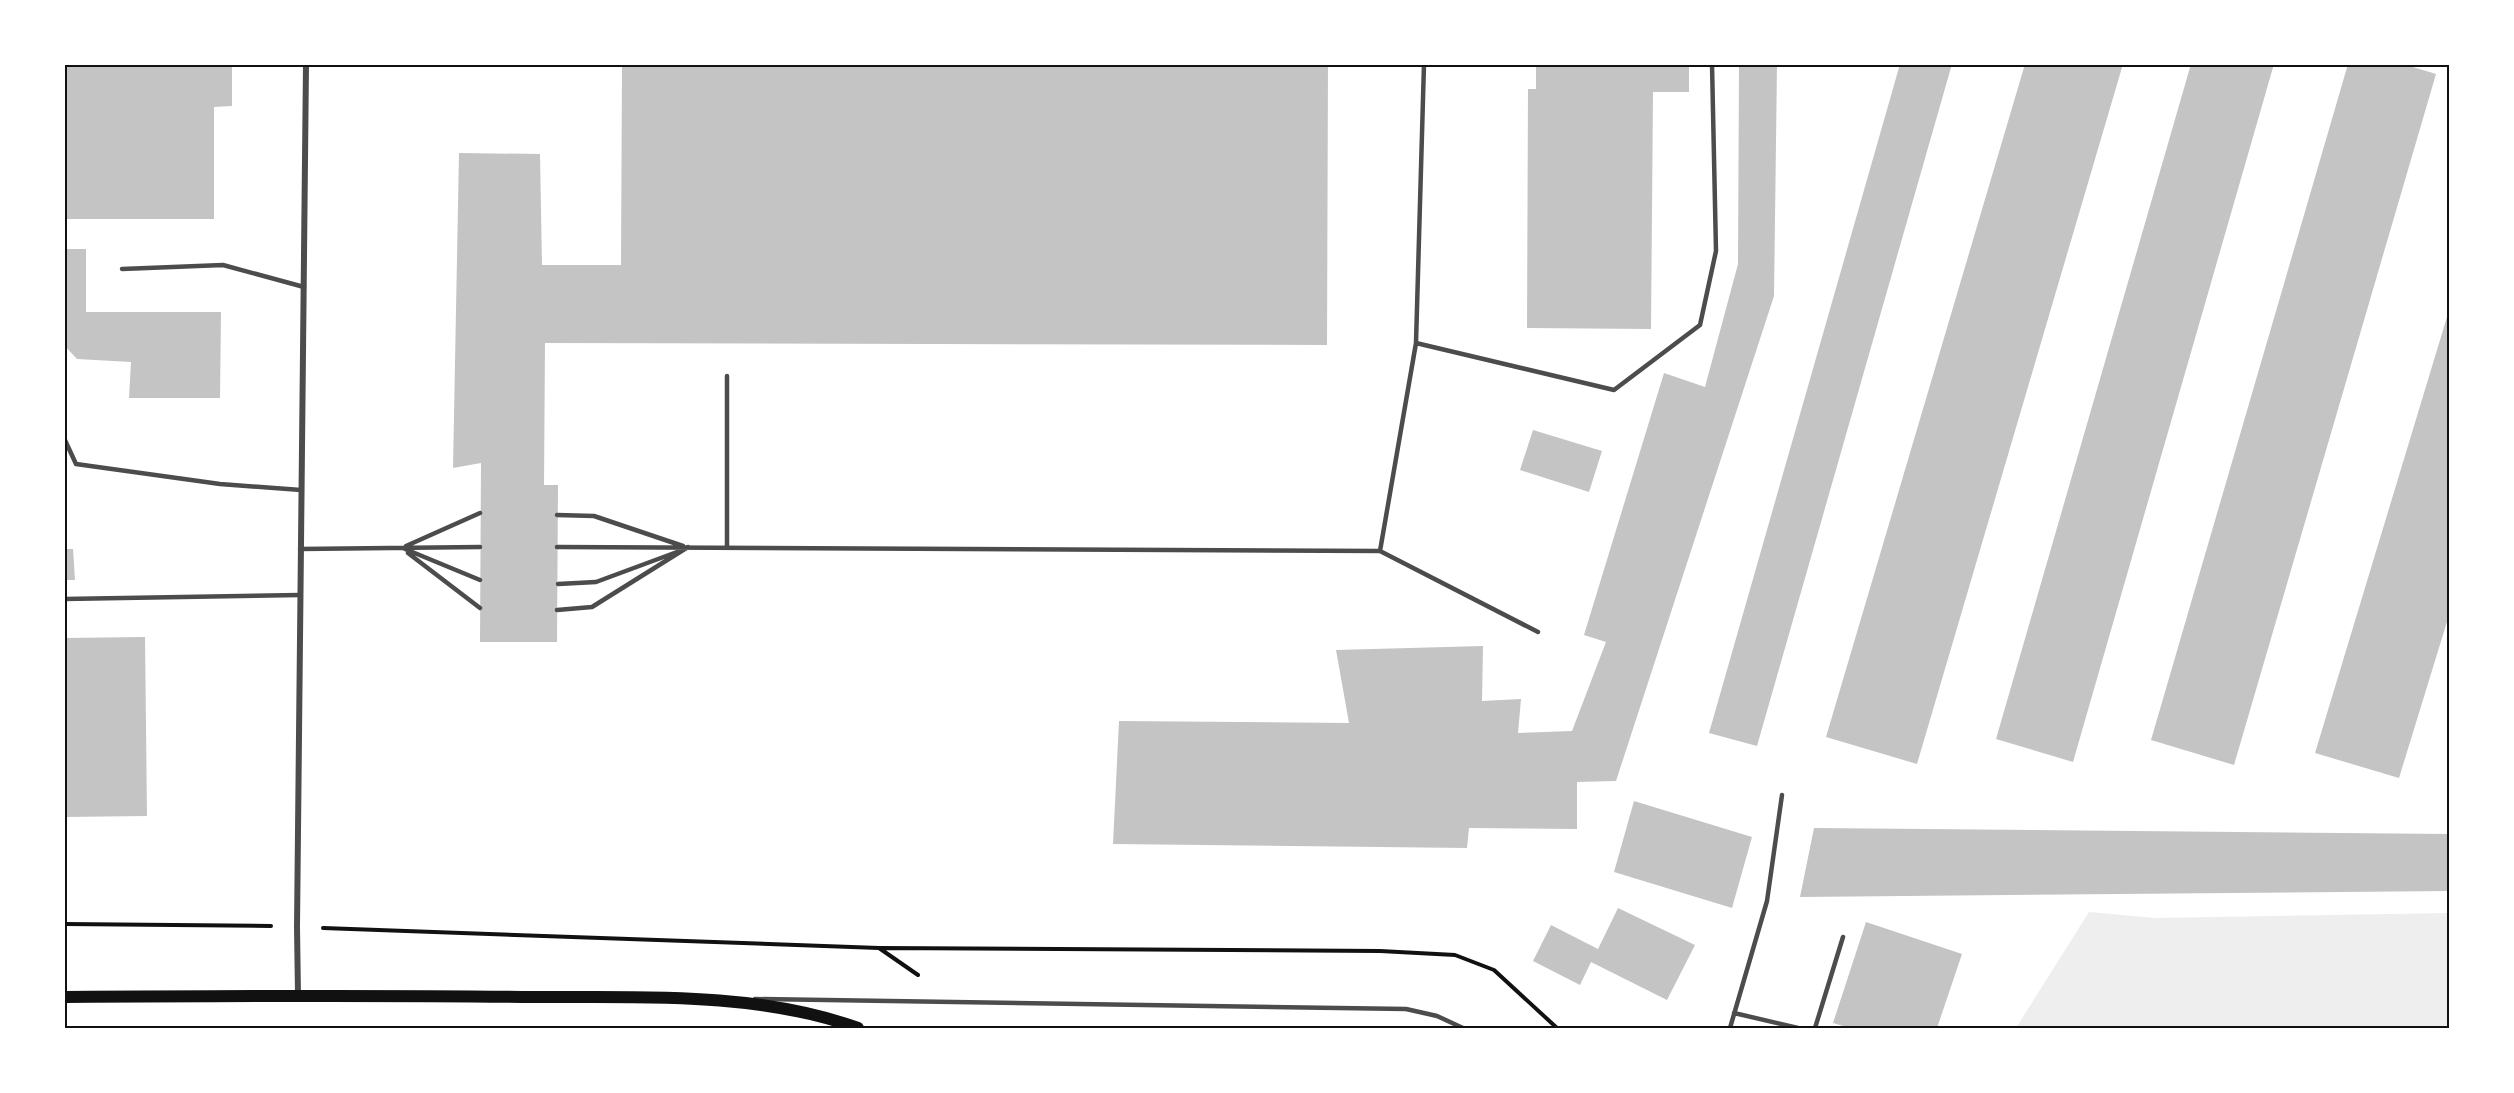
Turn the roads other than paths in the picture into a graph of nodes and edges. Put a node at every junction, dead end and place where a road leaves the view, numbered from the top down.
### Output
1 (306, 64) edge
2 (1424, 64) edge
3 (1712, 64) edge
4 (122, 269) dead end
5 (304, 286) junction
6 (1416, 343) junction
7 (727, 376) dead end
8 (64, 438) edge
9 (301, 490) junction
10 (480, 513) dead end
11 (558, 515) dead end
12 (480, 547) dead end
13 (557, 547) dead end
14 (401, 548) junction
15 (688, 548) junction
16 (727, 548) junction
17 (300, 549) junction
18 (1380, 551) junction
19 (480, 580) dead end
20 (558, 584) dead end
21 (300, 595) junction
22 (64, 599) edge
23 (480, 608) dead end
24 (557, 610) dead end
25 (1538, 632) dead end
26 (1782, 795) dead end
27 (1843, 937) dead end
28 (298, 995) junction
29 (64, 997) edge
30 (692, 998) junction
31 (1734, 1013) junction
32 (858, 1029) edge
33 (1463, 1029) edge
34 (1730, 1029) edge
35 (1798, 1029) edge
36 (1815, 1029) edge

1 - 5 street
2 - 6 lane
3 - 6 lane
4 - 5 lane
5 - 9 street
6 - 18 lane
7 - 16 lane
8 - 9 lane
9 - 17 street
10 - 14 lane
11 - 15 lane
12 - 14 lane
13 - 15 lane
14 - 17 lane
14 - 19 lane
14 - 23 lane
15 - 16 lane
15 - 20 lane
15 - 24 lane
16 - 18 lane
17 - 21 street
18 - 25 lane
21 - 22 lane
21 - 28 street
26 - 31 lane
27 - 36 lane
28 - 29 main road
28 - 30 main road
30 - 32 main road
30 - 33 lane
31 - 34 lane
31 - 35 lane

